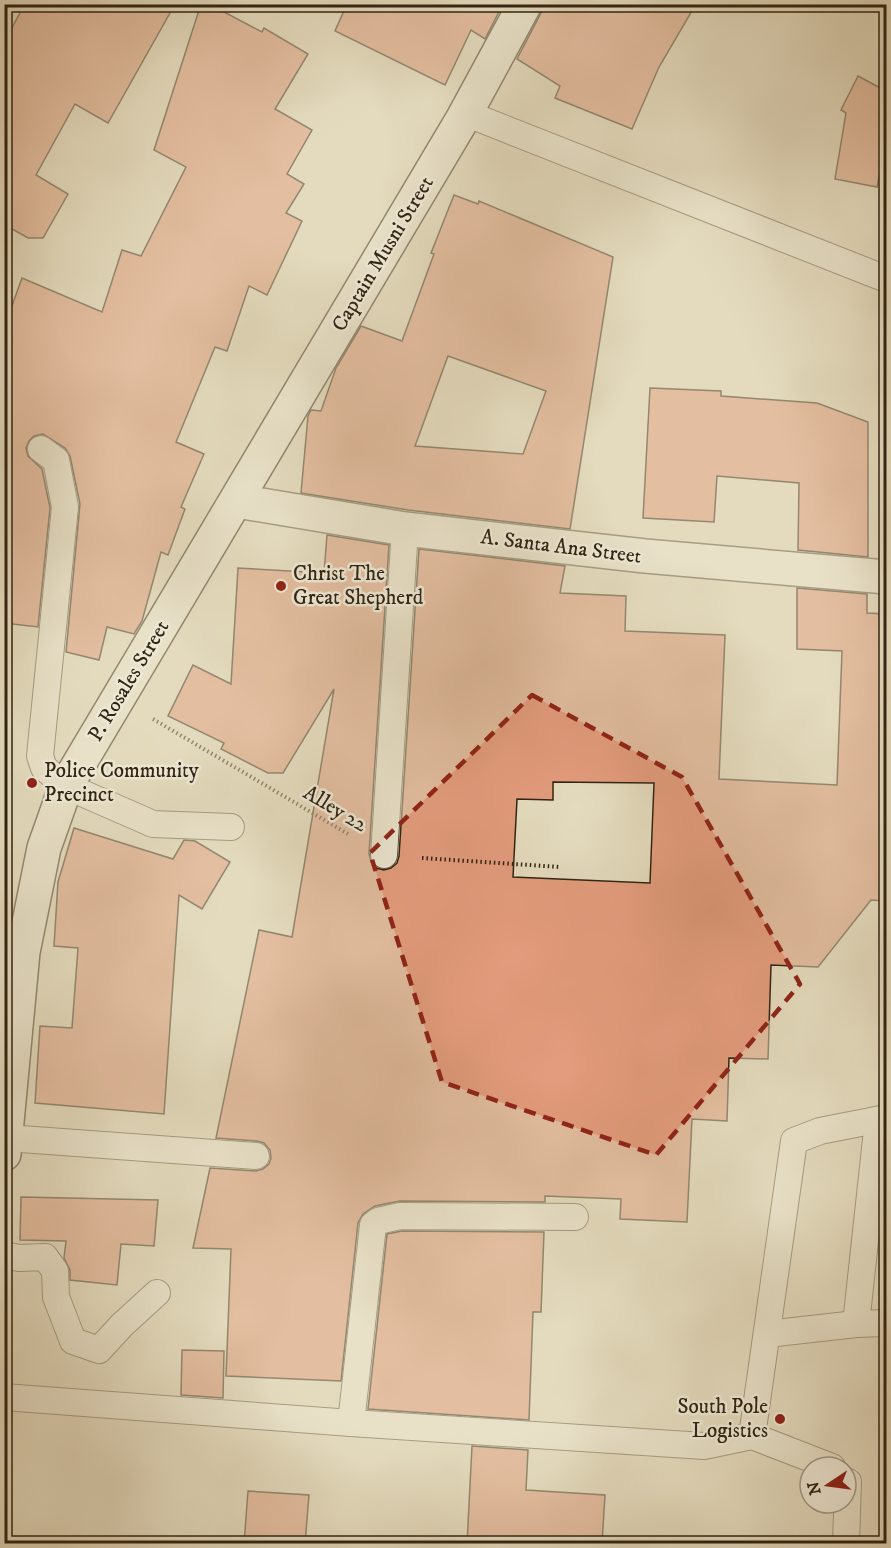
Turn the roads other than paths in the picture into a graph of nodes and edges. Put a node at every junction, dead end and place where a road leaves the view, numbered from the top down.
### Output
1 (525, 4) edge
2 (465, 113) junction
3 (886, 279) edge
4 (41, 449) dead end
5 (237, 501) junction
6 (405, 529) junction
7 (886, 577) edge
8 (66, 786) junction
9 (231, 827) dead end
10 (384, 855) road end
11 (14, 951) edge
12 (882, 1120) edge
13 (5, 1146) edge
14 (256, 1156) dead end
15 (575, 1217) dead end
16 (4, 1256) edge
17 (157, 1293) dead end
18 (886, 1323) edge
19 (856, 1324) junction
20 (767, 1334) junction
21 (4, 1396) edge
22 (351, 1423) junction
23 (752, 1436) junction
24 (801, 1455) edge
25 (846, 1515) edge
26 (846, 1544) edge

1 - 2 street, Captain Musni Street
2 - 3 lane
2 - 5 street, Captain Musni Street
4 - 8 lane
5 - 6 street, A. Santa Ana Street
5 - 8 street, P. Rosales Street
6 - 7 street, A. Santa Ana Street
6 - 10 lane
8 - 9 lane
8 - 11 street, P. Rosales Street
11 - 13 street, P. Rosales Street
12 - 19 lane
12 - 20 lane
13 - 14 lane
15 - 22 lane
16 - 17 lane
18 - 19 lane
19 - 20 lane
20 - 23 lane
21 - 22 lane
22 - 23 lane
23 - 24 lane
25 - 26 lane

